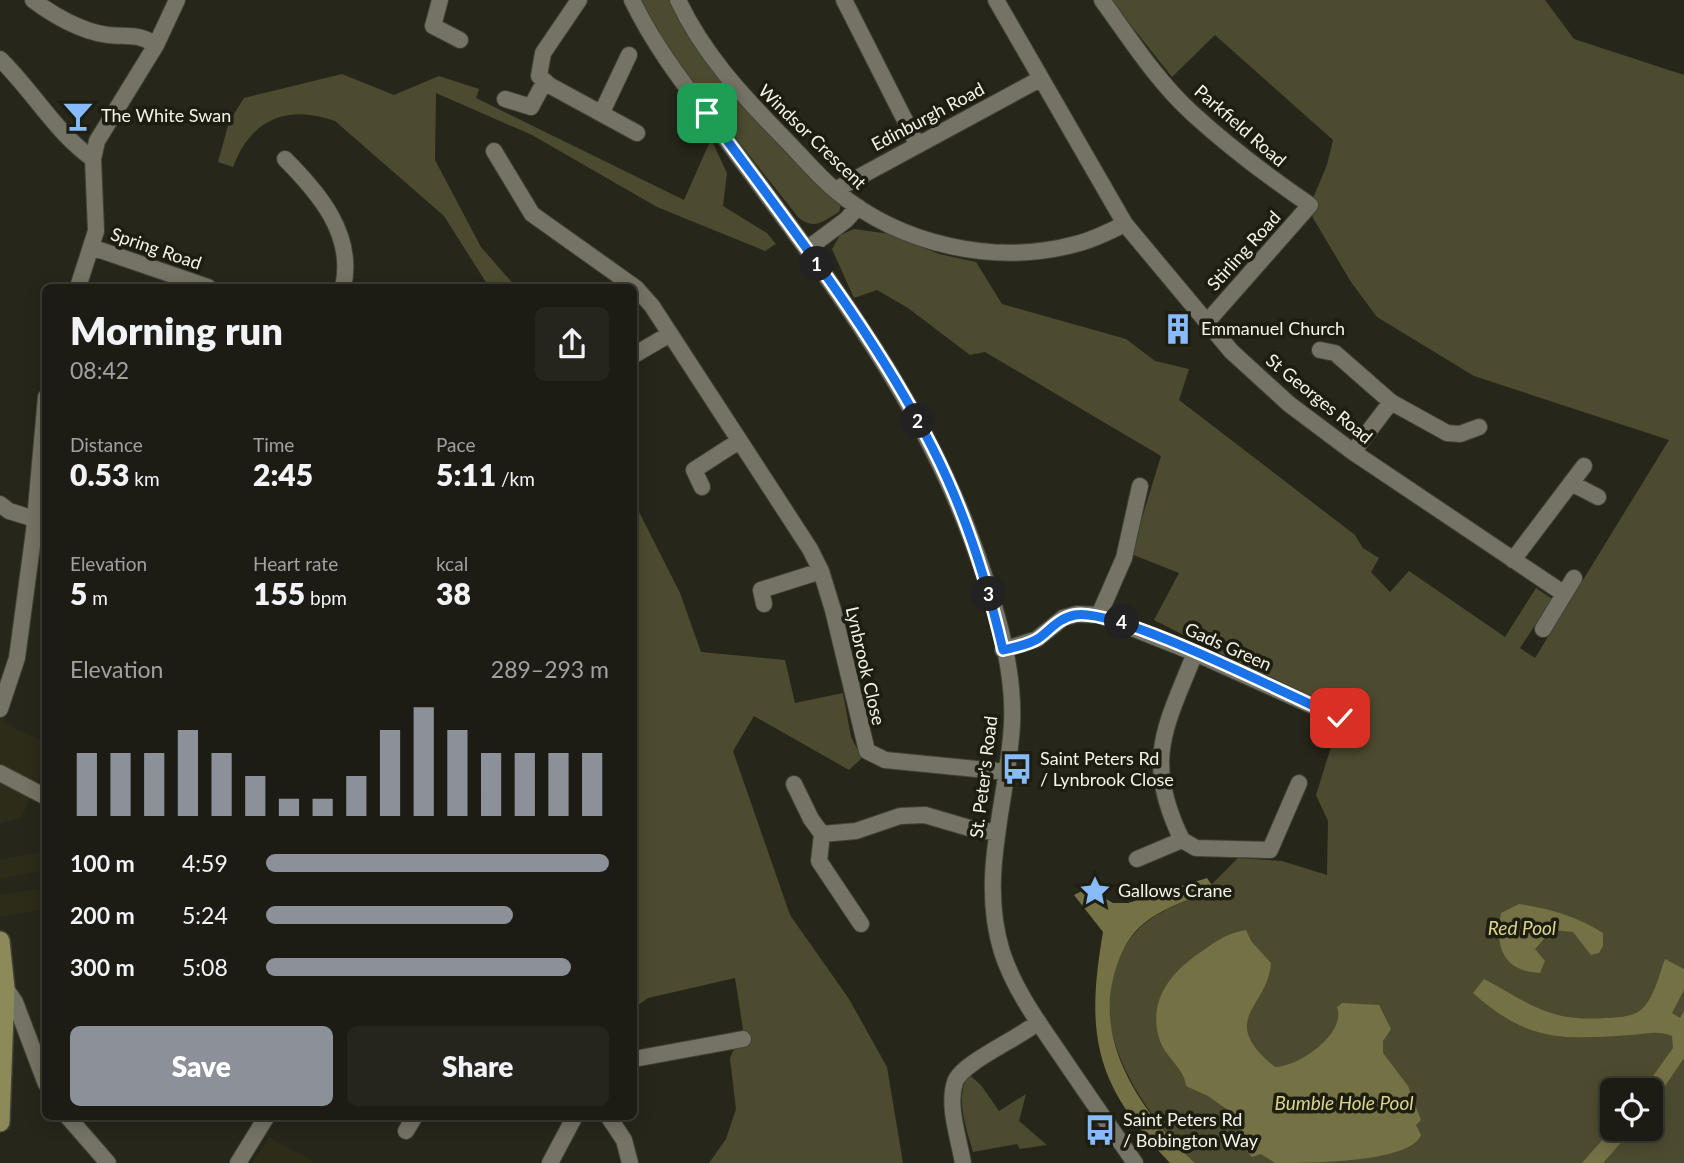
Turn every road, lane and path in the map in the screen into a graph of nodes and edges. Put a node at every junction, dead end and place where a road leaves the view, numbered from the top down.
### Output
1 (33, 0) edge
2 (177, 0) edge
3 (440, 0) edge
4 (579, 0) edge
5 (632, 0) edge
6 (678, 0) edge
7 (844, 0) edge
8 (996, 0) edge
9 (1102, 0) edge
10 (460, 40) dead end
11 (156, 45) junction
12 (629, 55) dead end
13 (0, 59) edge
14 (1040, 79) junction
15 (545, 81) junction
16 (505, 99) dead end
17 (601, 112) junction
18 (637, 132) dead end
19 (917, 144) junction
20 (494, 151) dead end
21 (93, 159) junction
22 (285, 159) dead end
23 (835, 190) junction
24 (1310, 205) joint
25 (858, 207) junction
26 (1125, 224) junction
27 (90, 247) junction
28 (807, 249) junction
29 (79, 284) edge
30 (199, 284) edge
31 (343, 284) edge
32 (630, 284) edge
33 (637, 289) edge
34 (1206, 321) junction
35 (670, 334) junction
36 (1341, 337) dead end
37 (637, 353) edge
38 (1391, 402) junction
39 (1479, 427) dead end
40 (42, 441) edge
41 (739, 441) junction
42 (1353, 452) junction
43 (1584, 466) dead end
44 (1571, 483) junction
45 (1140, 485) dead end
46 (702, 487) dead end
47 (1598, 497) dead end
48 (0, 504) edge
49 (35, 519) junction
50 (1513, 561) junction
51 (821, 572) junction
52 (1574, 578) dead end
53 (1563, 593) junction
54 (764, 604) dead end
55 (1099, 615) junction
56 (1543, 629) dead end
57 (1003, 650) junction
58 (1195, 653) junction
59 (0, 709) edge
60 (1340, 718) dead end
61 (1007, 772) junction
62 (0, 773) edge
63 (1299, 783) dead end
64 (794, 784) dead end
65 (42, 795) edge
66 (996, 832) junction
67 (822, 834) junction
68 (1182, 840) junction
69 (1137, 859) dead end
70 (861, 924) dead end
71 (0, 941) edge
72 (3, 1001) edge
73 (1038, 1022) junction
74 (3, 1038) junction
75 (743, 1039) dead end
76 (31, 1047) junction
77 (637, 1058) edge
78 (42, 1074) edge
79 (70, 1120) edge
80 (265, 1120) edge
81 (573, 1120) edge
82 (611, 1120) edge
83 (0, 1122) edge
84 (108, 1163) edge
85 (238, 1163) edge
86 (550, 1163) edge
87 (630, 1163) edge
88 (963, 1163) edge
89 (1135, 1163) edge

1 - 11 street
2 - 11 street
3 - 10 street
4 - 15 street
5 - 28 street, St. Peter's Road
6 - 23 street, Windsor Crescent
7 - 19 street
8 - 14 street, St Georges Road
9 - 24 street, Parkfield Road
11 - 21 street
12 - 17 street
13 - 21 street
14 - 19 street, Edinburgh Road
14 - 26 street, St Georges Road
15 - 16 street
15 - 17 street
17 - 18 street
19 - 23 street, Edinburgh Road
20 - 32 street, Lynbrook Close
21 - 27 street
22 - 31 street
23 - 25 street, Windsor Crescent
24 - 34 street, Stirling Road
25 - 26 street, Windsor Crescent
25 - 28 street
26 - 34 street, St Georges Road
27 - 29 street
27 - 30 street, Spring Road
28 - 57 street, St. Peter's Road
33 - 35 street, Lynbrook Close
34 - 42 street, St Georges Road
35 - 37 street
35 - 41 street, Lynbrook Close
36 - 38 street
38 - 39 street
38 - 42 street
40 - 49 street
41 - 46 street
41 - 51 street, Lynbrook Close
42 - 50 street, St Georges Road
43 - 44 street
44 - 47 street
44 - 50 street
45 - 55 street
48 - 49 street
49 - 59 street
50 - 53 street, St Georges Road
51 - 54 street
51 - 61 street, Lynbrook Close
52 - 53 street
53 - 56 street
55 - 57 street, Gads Green
55 - 58 street, Gads Green
57 - 61 street, St. Peter's Road
58 - 60 street, Gads Green
58 - 68 street
61 - 66 street, St. Peter's Road
62 - 65 street
63 - 68 street
64 - 67 street
66 - 67 street
66 - 73 street, St. Peter's Road
67 - 70 street
68 - 69 street
71 - 72 main road
72 - 74 main road
72 - 76 street
73 - 88 street
73 - 89 street, St. Peter's Road
74 - 76 street
74 - 83 main road
75 - 77 street
76 - 78 street
79 - 84 street
80 - 85 street
81 - 86 street
82 - 87 street

